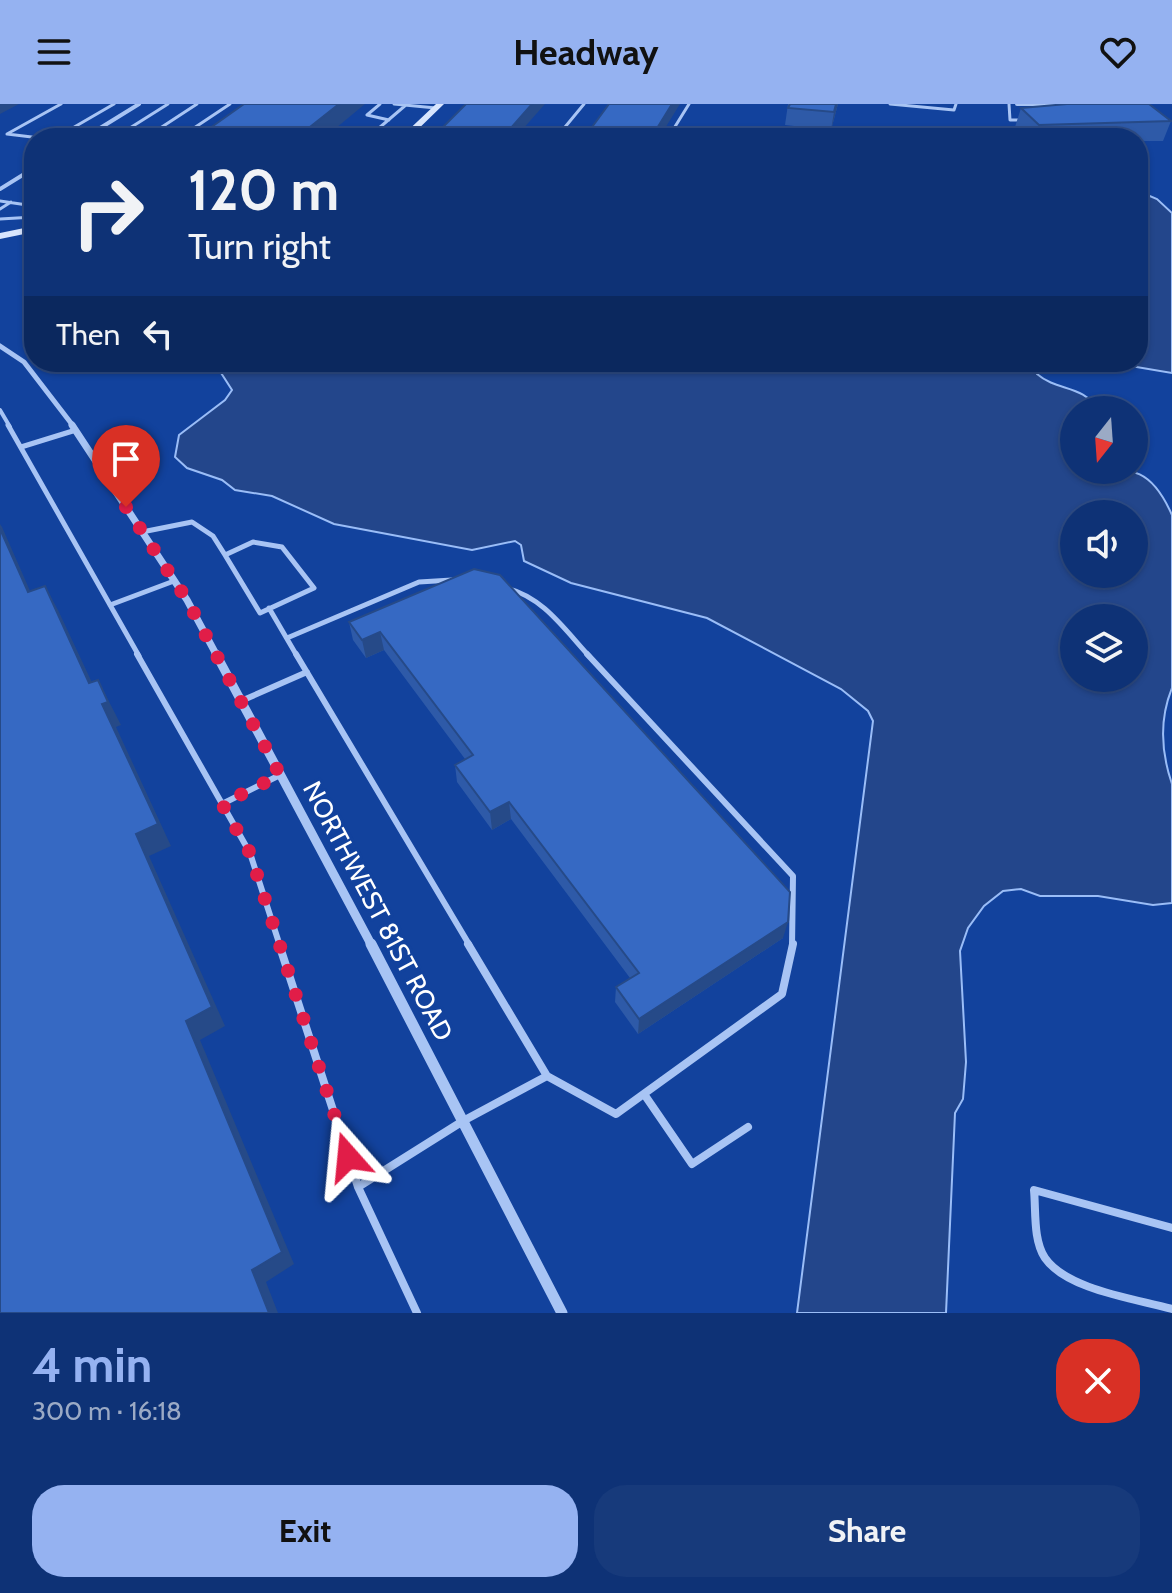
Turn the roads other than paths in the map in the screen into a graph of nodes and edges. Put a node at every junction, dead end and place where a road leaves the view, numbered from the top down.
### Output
1 (61, 104) edge
2 (114, 104) edge
3 (139, 104) edge
4 (168, 104) edge
5 (197, 104) edge
6 (230, 104) edge
7 (380, 104) edge
8 (394, 104) edge
9 (406, 104) edge
10 (584, 104) edge
11 (689, 104) edge
12 (890, 104) edge
13 (956, 104) edge
14 (1009, 104) edge
15 (1017, 104) edge
16 (1066, 104) edge
17 (438, 106) edge
18 (389, 120) junction
19 (1034, 120) edge
20 (73, 128) edge
21 (100, 128) edge
22 (130, 128) edge
23 (160, 128) edge
24 (194, 128) edge
25 (380, 128) edge
26 (415, 128) edge
27 (564, 128) edge
28 (674, 128) edge
29 (7, 134) junction
30 (24, 136) edge
31 (0, 138) edge
32 (24, 174) edge
33 (0, 189) edge
34 (0, 201) edge
35 (11, 202) junction
36 (24, 204) edge
37 (0, 209) edge
38 (24, 218) edge
39 (0, 219) edge
40 (24, 231) edge
41 (0, 236) edge
42 (0, 346) edge
43 (24, 362) edge
44 (33, 372) edge
45 (0, 410) edge
46 (76, 430) junction
47 (21, 447) junction
48 (142, 532) junction
49 (222, 556) junction
50 (467, 580) edge
51 (174, 581) junction
52 (497, 586) edge
53 (110, 605) junction
54 (269, 608) junction
55 (287, 638) junction
56 (307, 672) junction
57 (241, 701) junction
58 (280, 775) junction
59 (222, 804) junction
60 (547, 1076) junction
61 (644, 1094) junction
62 (463, 1121) junction
63 (748, 1127) dead end
64 (358, 1187) junction
65 (1172, 1228) edge
66 (1172, 1309) edge
67 (417, 1313) edge
68 (562, 1313) edge

1 - 29 lane
2 - 20 lane
3 - 21 street
4 - 22 lane
5 - 23 lane
6 - 24 lane
7 - 18 lane
8 - 9 lane
9 - 17 lane
9 - 18 lane
10 - 27 lane
11 - 28 lane
12 - 13 lane
14 - 19 lane
15 - 16 street
17 - 26 main road
18 - 25 lane
29 - 30 lane
29 - 31 lane
32 - 33 street
34 - 35 lane
35 - 36 lane
35 - 37 lane
38 - 39 lane
40 - 41 main road
42 - 43 street, NORTHWEST 81ST ROAD
44 - 46 street, NORTHWEST 81ST ROAD
45 - 47 lane
46 - 47 lane
46 - 48 street, NORTHWEST 81ST ROAD
47 - 53 lane
48 - 49 lane
48 - 51 street, NORTHWEST 81ST ROAD
49 - 54 lane
49 - 54 lane
50 - 55 lane
51 - 53 lane
51 - 57 street, NORTHWEST 81ST ROAD
52 - 61 lane
53 - 59 lane
54 - 55 lane
55 - 56 lane
56 - 57 lane
56 - 60 lane
57 - 58 street, NORTHWEST 81ST ROAD
58 - 59 lane
58 - 62 street, NORTHWEST 81ST ROAD
59 - 64 lane
60 - 61 lane
60 - 62 lane
61 - 63 lane
62 - 64 lane
62 - 68 street, NORTHWEST 81ST ROAD
64 - 67 lane
65 - 66 lane

